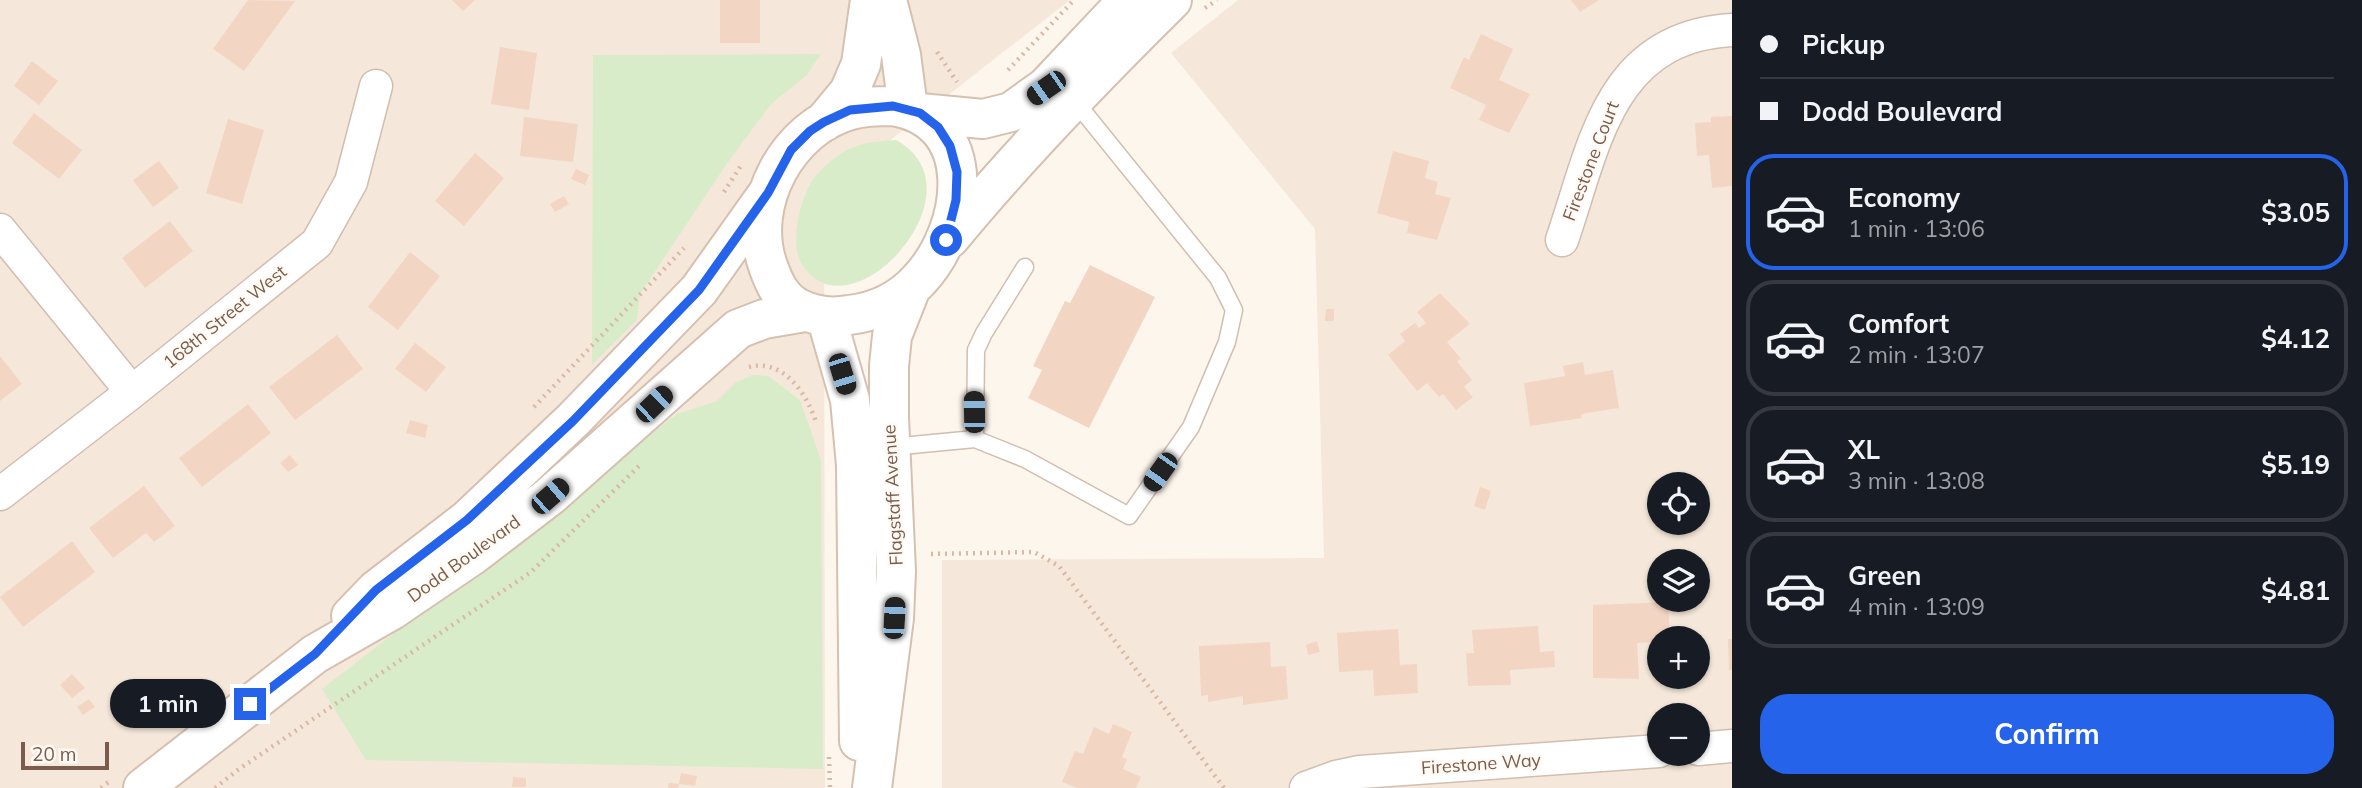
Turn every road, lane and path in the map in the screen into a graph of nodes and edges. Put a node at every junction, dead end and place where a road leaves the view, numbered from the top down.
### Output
1 (870, 0) edge
2 (887, 0) edge
3 (1074, 0) edge
4 (1128, 0) edge
5 (1172, 0) edge
6 (1732, 30) edge
7 (933, 42) dead end
8 (1006, 72) dead end
9 (376, 86) dead end
10 (965, 86) dead end
11 (1074, 100) junction
12 (914, 111) junction
13 (824, 122) junction
14 (768, 193) junction
15 (0, 230) edge
16 (1562, 240) dead end
17 (942, 248) junction
18 (1025, 267) dead end
19 (911, 288) junction
20 (816, 314) junction
21 (739, 369) dead end
22 (132, 392) junction
23 (818, 425) dead end
24 (975, 439) junction
25 (891, 447) junction
26 (645, 460) dead end
27 (0, 494) edge
28 (931, 554) dead end
29 (315, 654) junction
30 (1732, 746) edge
31 (1710, 748) edge
32 (829, 749) dead end
33 (1647, 752) edge
34 (142, 788) edge
35 (215, 788) edge
36 (830, 788) edge
37 (863, 788) edge
38 (872, 788) edge
39 (1224, 788) edge
40 (1306, 788) edge

1 - 13 street
2 - 12 street
3 - 8 path
4 - 12 street
5 - 11 street
6 - 16 street, Firestone Court
7 - 10 path
9 - 22 street, 168th Street West
11 - 17 street
11 - 24 lane
12 - 13 street
12 - 17 street
13 - 14 street
14 - 20 street
14 - 29 street, Dodd Boulevard
15 - 22 street
17 - 19 street
18 - 24 lane
19 - 20 street
19 - 25 street, Flagstaff Avenue
20 - 29 street, Dodd Boulevard
20 - 37 street, Flagstaff Avenue
21 - 23 path
22 - 27 street, 168th Street West
24 - 25 lane
25 - 38 street, Flagstaff Avenue
26 - 35 path
28 - 39 path
29 - 34 street, Dodd Boulevard
30 - 31 street
32 - 36 path
33 - 40 street, Firestone Way

